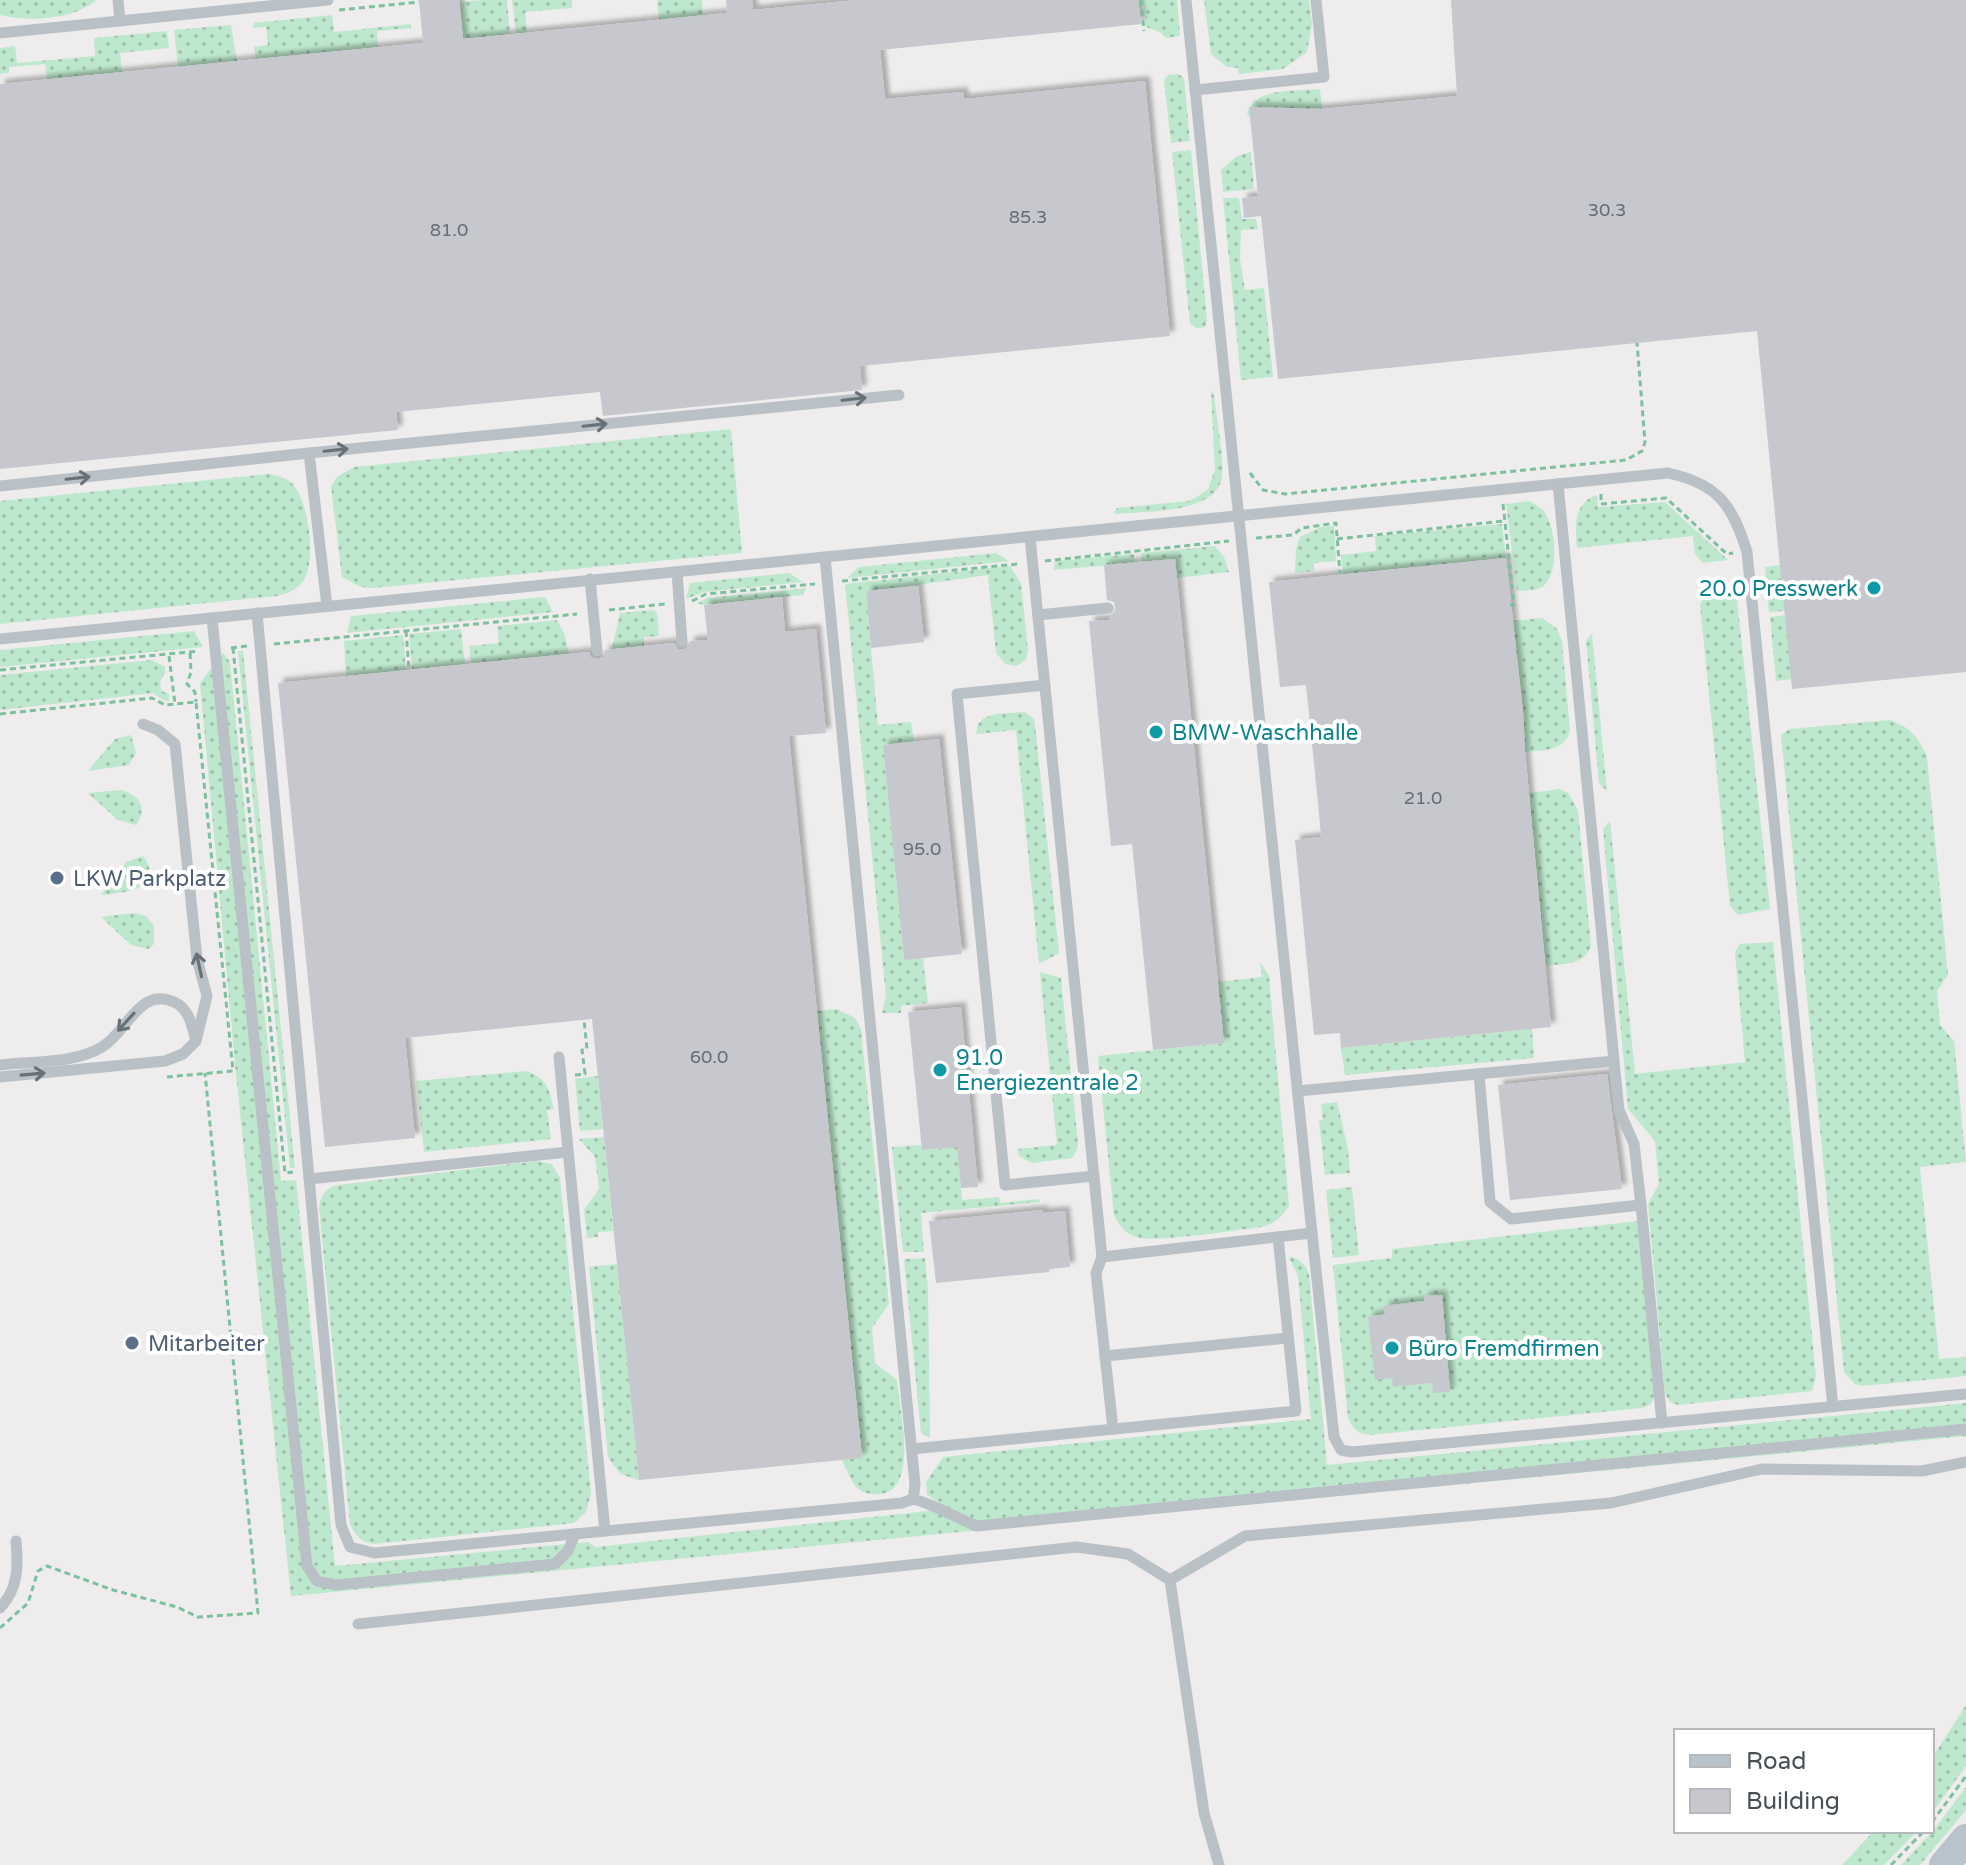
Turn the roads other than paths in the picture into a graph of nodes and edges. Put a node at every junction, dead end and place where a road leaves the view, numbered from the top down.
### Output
1 (118, 0) edge
2 (328, 0) edge
3 (1186, 0) edge
4 (1316, 0) edge
5 (277, 3) edge
6 (120, 21) junction
7 (0, 33) edge
8 (1195, 90) junction
9 (899, 395) dead end
10 (309, 453) junction
11 (1558, 484) junction
12 (0, 486) edge
13 (1239, 516) junction
14 (1030, 537) junction
15 (825, 557) junction
16 (677, 572) junction
17 (590, 579) junction
18 (327, 606) junction
19 (1108, 608) dead end
20 (257, 613) junction
21 (1038, 615) junction
22 (212, 618) junction
23 (0, 639) edge
24 (682, 642) dead end
25 (597, 651) dead end
26 (1045, 685) junction
27 (143, 724) dead end
28 (196, 1041) junction
29 (559, 1057) dead end
30 (1614, 1061) junction
31 (0, 1065) edge
32 (1479, 1074) junction
33 (0, 1077) edge
34 (1298, 1091) junction
35 (568, 1152) junction
36 (309, 1175) junction
37 (1094, 1176) junction
38 (1641, 1205) junction
39 (1312, 1233) junction
40 (1278, 1237) junction
41 (1102, 1257) junction
42 (1288, 1338) junction
43 (1105, 1356) junction
44 (1966, 1394) edge
45 (1833, 1407) junction
46 (1662, 1423) junction
47 (1113, 1429) junction
48 (1966, 1429) edge
49 (912, 1449) junction
50 (1966, 1462) edge
51 (913, 1499) junction
52 (605, 1531) junction
53 (575, 1534) junction
54 (16, 1541) dead end
55 (1170, 1580) junction
56 (0, 1608) edge
57 (358, 1624) dead end
58 (1966, 1839) edge
59 (1219, 1865) edge
60 (1944, 1865) edge

1 - 6 lane
2 - 5 lane
3 - 8 lane
4 - 8 lane
5 - 6 lane
6 - 7 lane
8 - 13 lane
10 -> 9 lane
12 -> 10 lane
10 - 18 lane
11 - 13 lane
11 - 30 lane
11 - 45 lane
13 - 14 lane
13 - 34 lane
14 - 15 lane
14 - 21 lane
15 - 16 lane
15 - 49 lane
16 - 17 lane
16 - 24 lane
17 - 18 lane
17 - 25 lane
18 - 20 lane
19 - 21 lane
20 - 22 lane
20 - 36 lane
21 - 26 lane
22 - 23 lane
22 - 53 lane
26 - 37 lane
26 - 37 lane
28 -> 27 lane
28 -> 31 lane
33 -> 28 lane
29 - 35 lane
30 - 32 lane
30 - 38 lane
32 - 34 lane
32 - 38 lane
34 - 39 lane
35 - 36 lane
35 - 52 lane
36 - 53 lane
37 - 41 lane
38 - 46 lane
39 - 40 lane
39 - 46 lane
40 - 41 lane
40 - 42 lane
41 - 43 lane
42 - 43 lane
42 - 47 lane
43 - 47 lane
44 - 45 lane
45 - 46 lane
47 - 49 lane
48 - 51 lane
49 - 51 lane
50 - 55 lane
51 - 52 lane
52 - 53 lane
54 - 56 lane
55 - 57 lane
55 - 59 lane
58 - 60 main road

